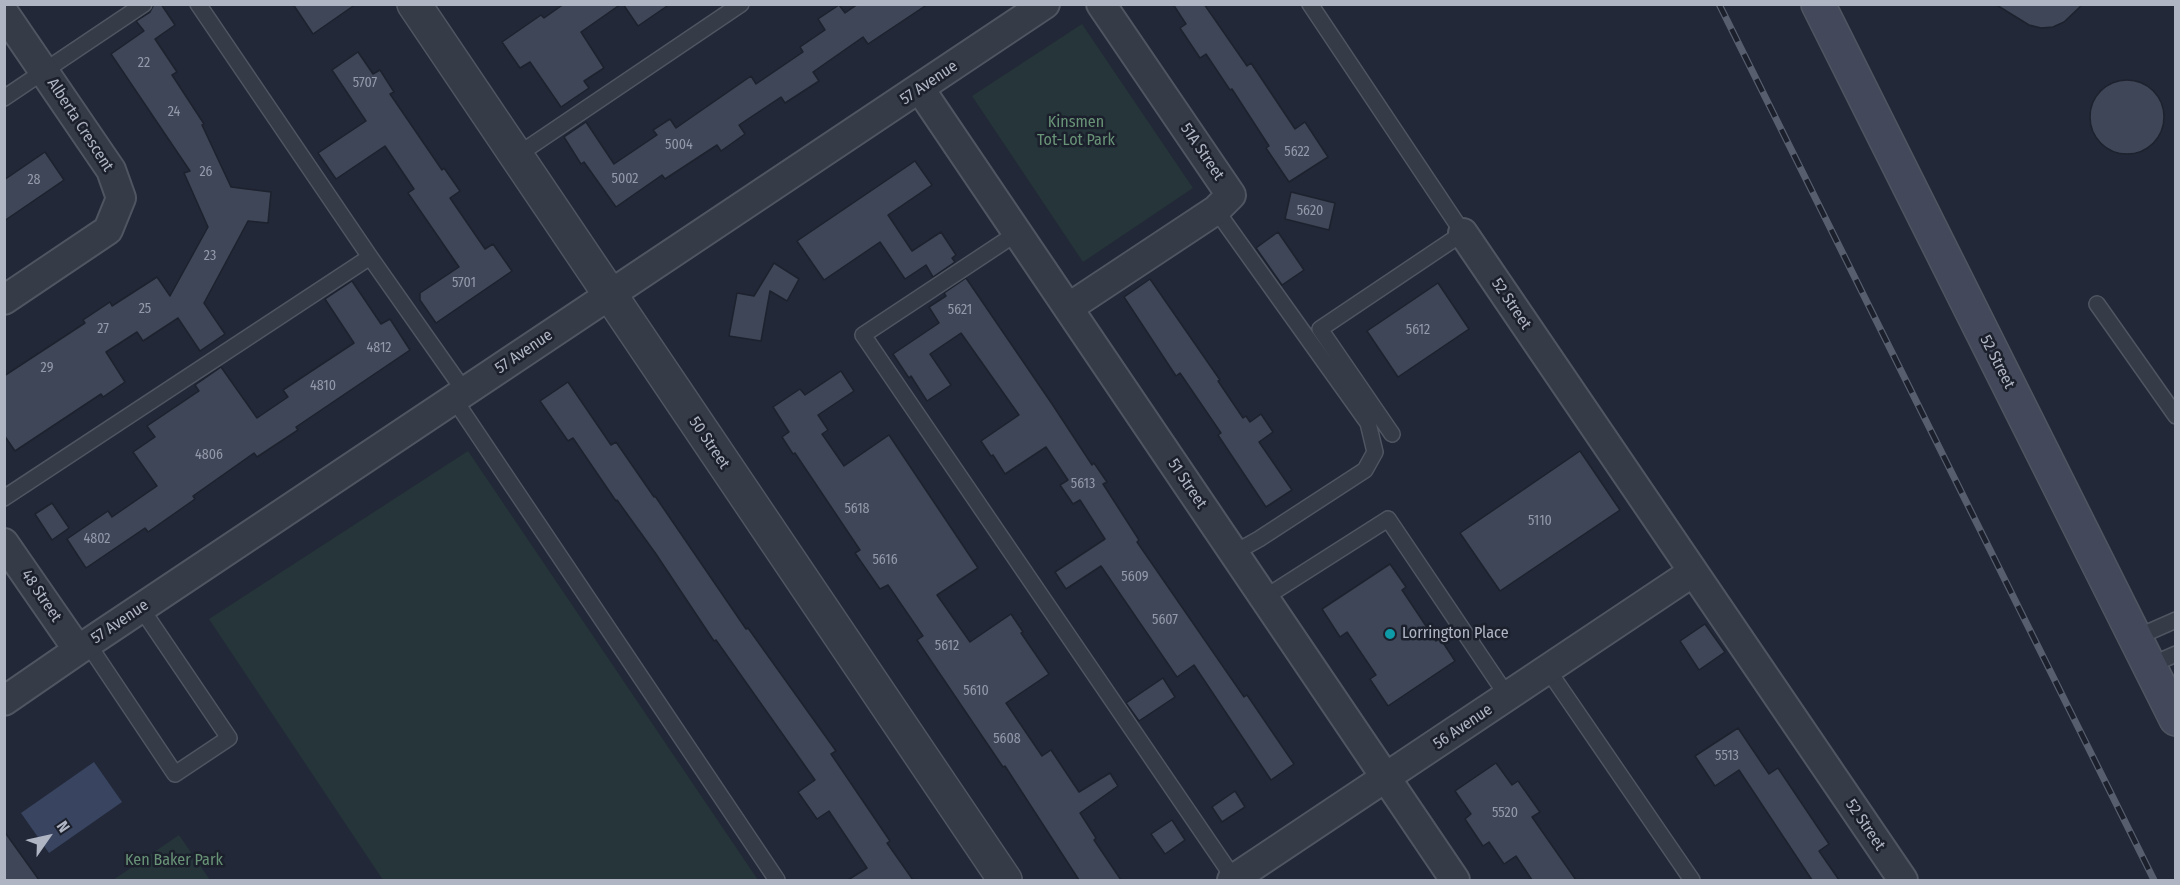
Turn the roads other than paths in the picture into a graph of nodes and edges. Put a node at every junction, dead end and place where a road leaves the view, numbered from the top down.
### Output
1 (144, 4) edge
2 (198, 4) edge
3 (741, 4) edge
4 (1045, 4) edge
5 (1101, 4) edge
6 (1310, 4) edge
7 (1818, 4) edge
8 (422, 7) edge
9 (4, 13) edge
10 (45, 72) junction
11 (920, 89) junction
12 (4, 98) edge
13 (516, 156) junction
14 (1216, 210) junction
15 (1017, 233) junction
16 (1463, 233) junction
17 (370, 257) junction
18 (610, 295) junction
19 (4, 300) edge
20 (2097, 304) dead end
21 (1068, 308) junction
22 (460, 396) junction
23 (2175, 416) edge
24 (1392, 434) dead end
25 (4, 498) edge
26 (4, 543) edge
27 (1234, 553) junction
28 (1694, 572) junction
29 (1264, 598) junction
30 (141, 608) junction
31 (2175, 620) edge
32 (83, 647) junction
33 (2153, 653) edge
34 (1548, 670) junction
35 (1508, 697) junction
36 (4, 701) edge
37 (2175, 719) edge
38 (1386, 779) junction
39 (777, 880) edge
40 (1005, 880) edge
41 (1233, 880) edge
42 (1455, 880) edge
43 (1692, 880) edge
44 (1903, 880) edge

1 - 10 lane
2 - 17 lane
3 - 13 lane
4 - 11 street, 57 Avenue
5 - 14 street, 51A Street
6 - 16 lane
7 - 33 main road, 52 Street
8 - 13 street, 50 Street
9 - 10 street, Alberta Crescent
10 - 12 lane
10 - 19 street, Alberta Crescent
11 - 15 street, 51 Street
11 - 18 street, 57 Avenue
13 - 18 street, 50 Street
14 - 21 street
14 - 27 lane
15 - 21 street, 51 Street
15 - 41 lane
16 - 24 lane
16 - 28 street, 52 Street
17 - 22 lane
17 - 25 lane
18 - 22 street, 57 Avenue
18 - 40 street, 50 Street
20 - 23 lane
21 - 27 street, 51 Street
22 - 30 street, 57 Avenue
22 - 39 lane
26 - 32 street, 48 Street
27 - 29 street, 51 Street
28 - 34 street, 56 Avenue
28 - 44 street, 52 Street
29 - 35 lane
29 - 38 street, 51 Street
30 - 32 street, 57 Avenue
30 - 32 lane
31 - 33 lane
32 - 36 street, 57 Avenue
33 - 37 main road, 52 Street
34 - 35 street, 56 Avenue
34 - 43 lane
35 - 38 street, 56 Avenue
38 - 41 street, 56 Avenue
38 - 42 street, 51 Street

